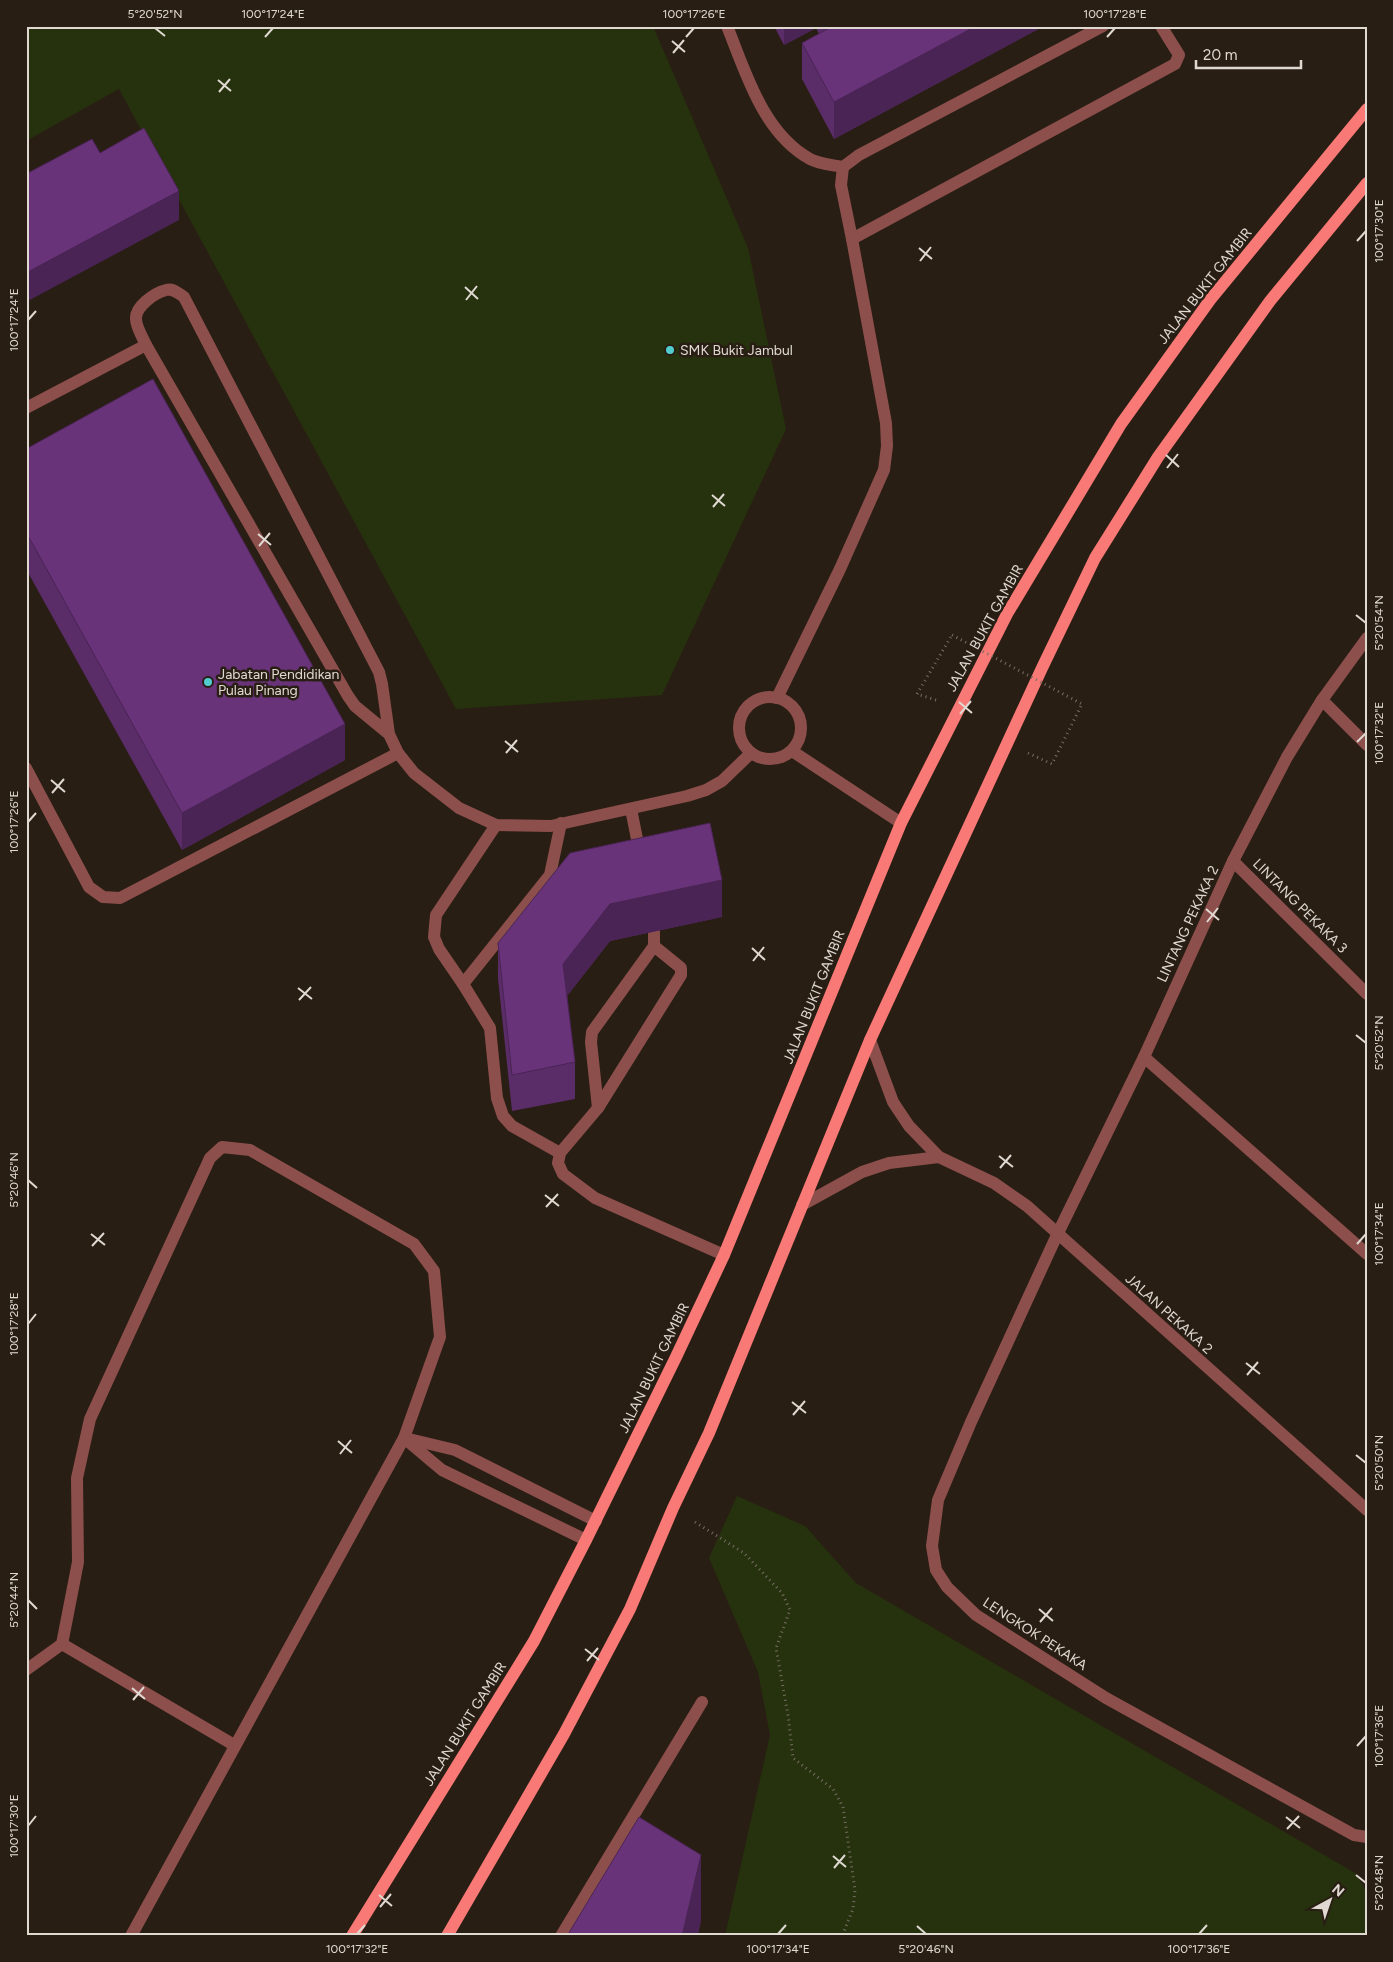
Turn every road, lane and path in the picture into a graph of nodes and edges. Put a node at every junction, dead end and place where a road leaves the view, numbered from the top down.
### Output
1 (728, 26) edge
2 (1103, 26) edge
3 (1162, 26) edge
4 (1367, 109) edge
5 (843, 167) junction
6 (1367, 184) edge
7 (852, 239) junction
8 (146, 345) junction
9 (26, 408) edge
10 (1367, 638) edge
11 (777, 698) junction
12 (1322, 700) junction
13 (958, 708) junction
14 (390, 734) junction
15 (1008, 744) junction
16 (1367, 745) edge
17 (792, 751) junction
18 (751, 752) junction
19 (398, 753) junction
20 (26, 768) edge
21 (631, 809) junction
22 (561, 823) junction
23 (901, 823) junction
24 (496, 826) junction
25 (1233, 861) junction
26 (642, 865) edge
27 (654, 932) dead end
28 (654, 946) junction
29 (463, 984) junction
30 (1367, 994) edge
31 (870, 1040) junction
32 (1144, 1057) junction
33 (598, 1108) junction
34 (560, 1153) junction
35 (939, 1157) junction
36 (802, 1205) junction
37 (1057, 1235) junction
38 (1367, 1254) edge
39 (724, 1255) junction
40 (404, 1438) junction
41 (673, 1508) junction
42 (1367, 1510) edge
43 (596, 1521) junction
44 (586, 1540) junction
45 (62, 1644) junction
46 (26, 1670) edge
47 (702, 1702) dead end
48 (234, 1745) junction
49 (1367, 1837) edge
50 (131, 1936) edge
51 (352, 1936) edge
52 (447, 1936) edge
53 (561, 1936) edge
54 (842, 1936) edge

1 - 5 street
2 - 5 street
3 - 7 street
4 - 13 main road, JALAN BUKIT GAMBIR
5 - 7 street
6 - 15 main road
7 - 11 street
8 - 9 street
8 - 14 street
8 - 14 street
10 - 12 street, LINTANG PEKAKA 2
11 - 17 street
11 - 18 street
12 - 16 street
12 - 25 street, LINTANG PEKAKA 2
13 - 15 path, bridge
13 - 23 main road, JALAN BUKIT GAMBIR
14 - 19 street
15 - 31 main road
17 - 18 street
17 - 23 street
18 - 21 street
19 - 20 street
19 - 24 street
21 - 22 street
21 - 26 street
22 - 24 street
22 - 29 street
23 - 39 main road, JALAN BUKIT GAMBIR
24 - 29 street
25 - 30 street, LINTANG PEKAKA 3
25 - 32 street, LINTANG PEKAKA 2
27 - 28 street
28 - 33 street
28 - 33 street
29 - 34 street
31 - 35 street, JALAN PEKAKA 2
31 - 36 main road
32 - 37 street, LINTANG PEKAKA 2
32 - 38 street
33 - 34 street
34 - 39 street
35 - 36 street
35 - 37 street, JALAN PEKAKA 2
36 - 41 main road
37 - 42 street, JALAN PEKAKA 2
37 - 49 street, LENGKOK PEKAKA
39 - 43 main road, JALAN BUKIT GAMBIR
40 - 43 street
40 - 44 street
40 - 45 street
40 - 48 street
41 - 52 main road
41 - 54 path
43 - 44 main road, JALAN BUKIT GAMBIR
44 - 51 main road, JALAN BUKIT GAMBIR
45 - 46 street
45 - 48 street
47 - 53 street
48 - 50 street

